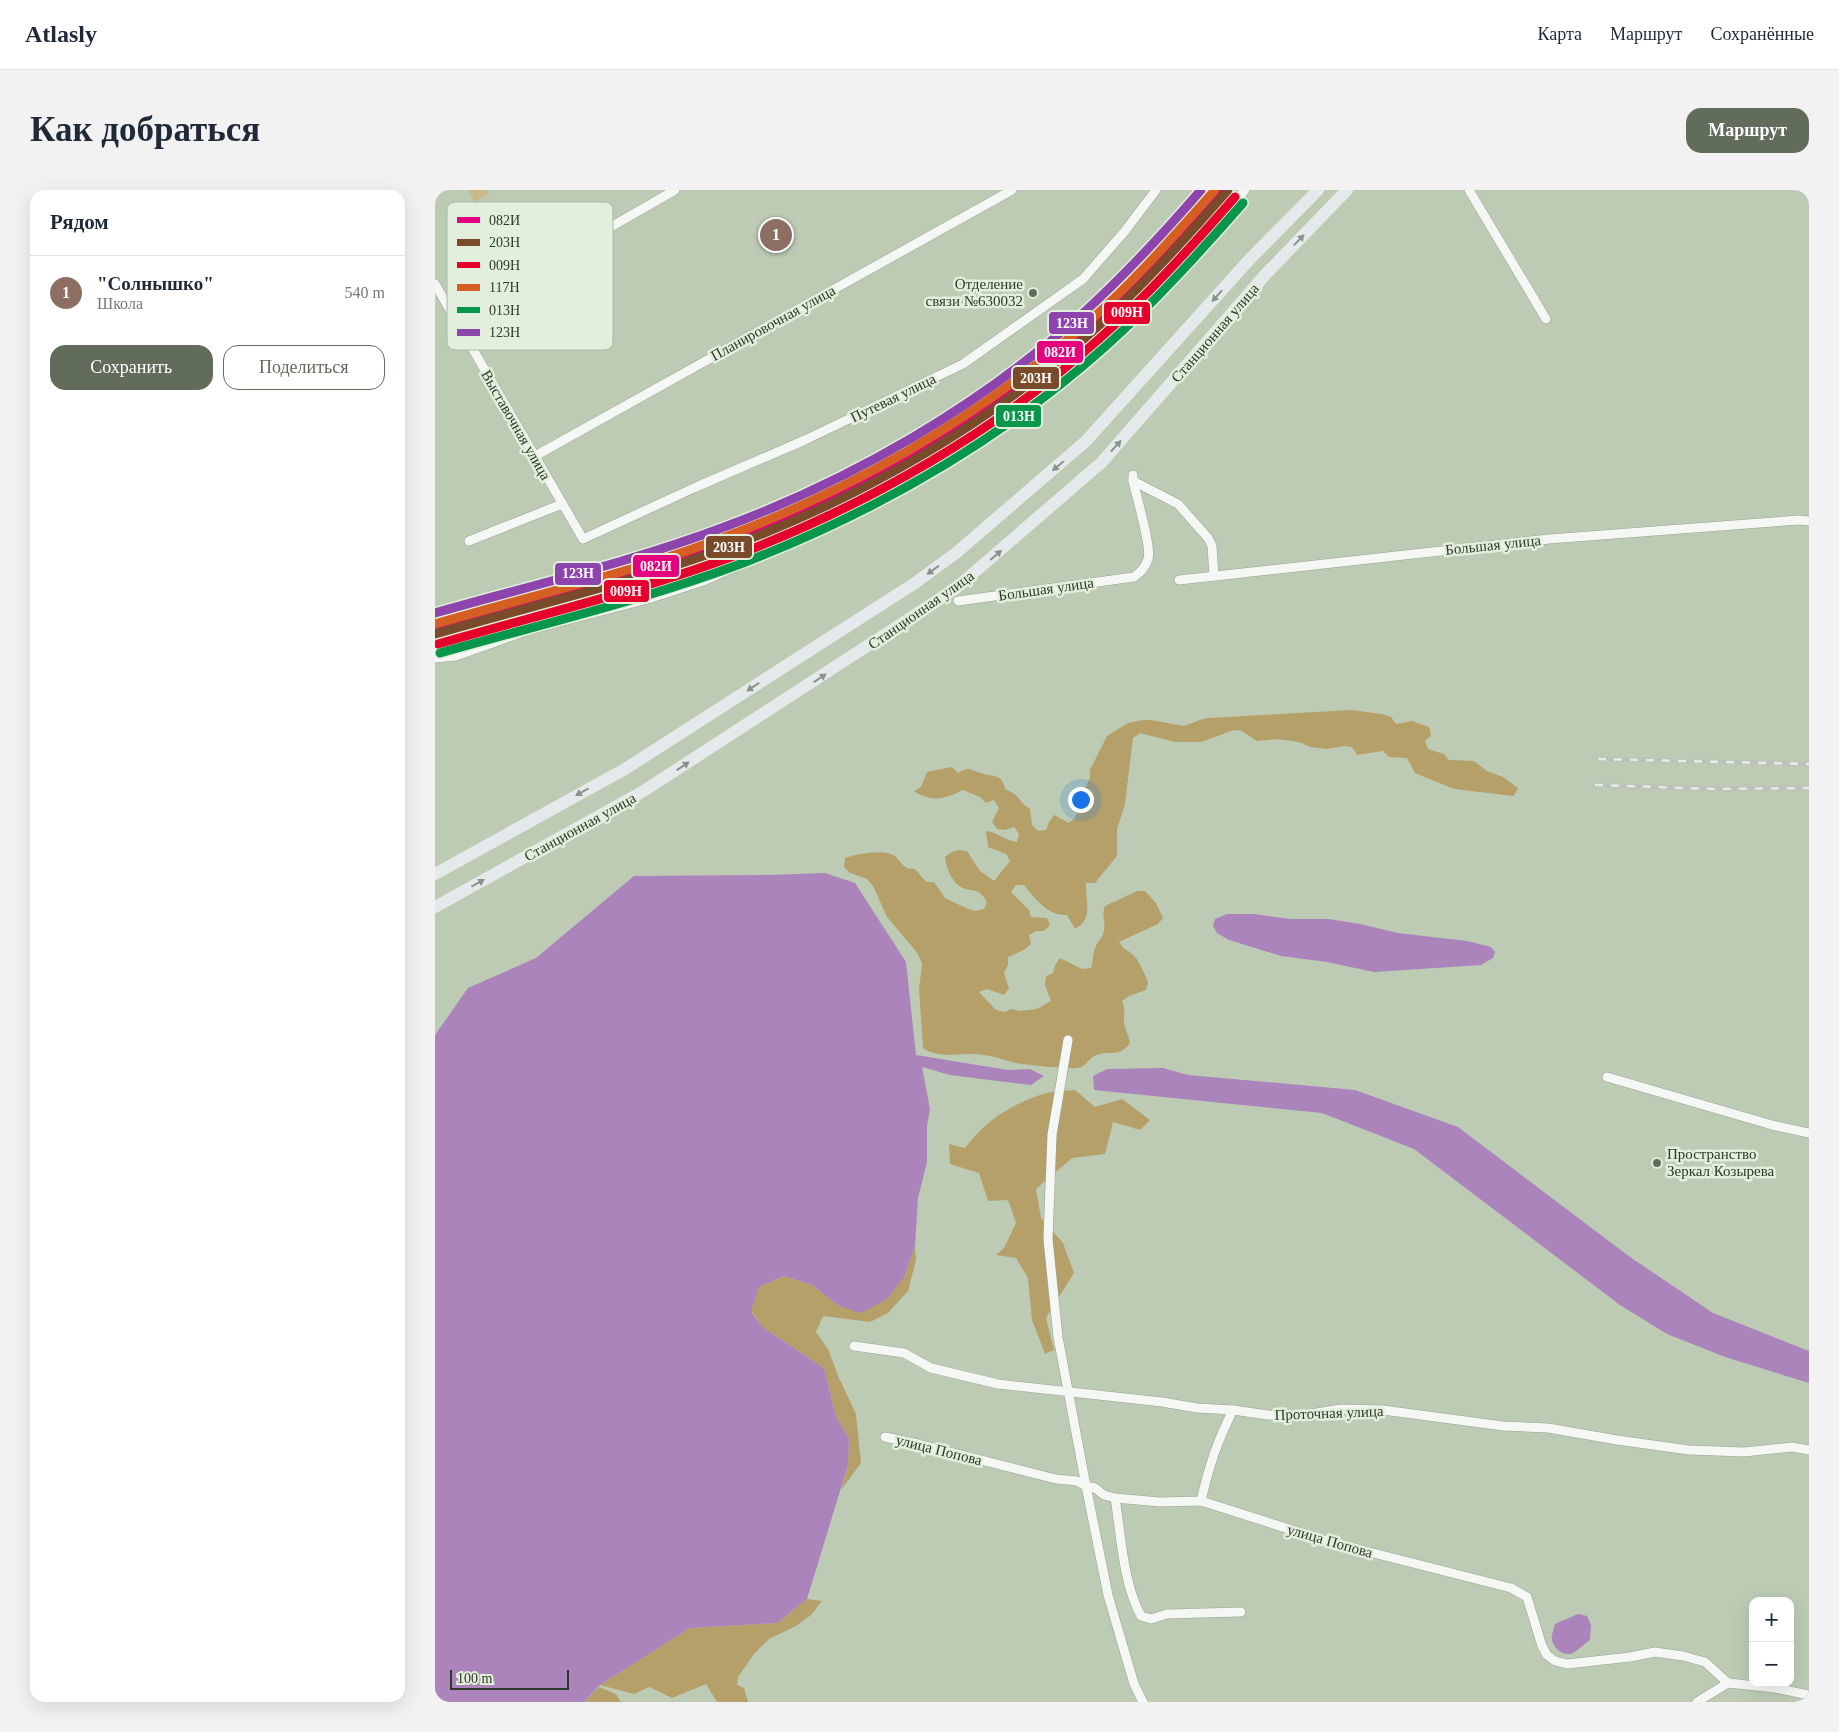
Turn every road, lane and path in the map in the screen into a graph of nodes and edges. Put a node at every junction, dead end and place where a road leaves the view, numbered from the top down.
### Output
1 (675, 190) edge
2 (1012, 190) edge
3 (1156, 190) edge
4 (1245, 190) edge
5 (1318, 190) edge
6 (1347, 190) edge
7 (1469, 190) edge
8 (613, 226) edge
9 (435, 284) edge
10 (438, 295) edge
11 (447, 307) edge
12 (1546, 319) dead end
13 (473, 350) edge
14 (535, 456) junction
15 (561, 504) junction
16 (1809, 521) edge
17 (583, 539) joint
18 (469, 541) dead end
19 (1214, 576) junction
20 (1179, 580) dead end
21 (958, 601) dead end
22 (435, 658) edge
23 (435, 874) edge
24 (435, 907) edge
25 (1068, 1040) dead end
26 (1607, 1078) dead end
27 (1809, 1133) edge
28 (854, 1346) dead end
29 (1068, 1392) junction
30 (1233, 1410) junction
31 (885, 1437) dead end
32 (1809, 1450) edge
33 (1086, 1486) junction
34 (1115, 1498) junction
35 (1201, 1501) junction
36 (1241, 1612) dead end
37 (1728, 1683) junction
38 (1809, 1695) edge
39 (1143, 1702) edge
40 (1697, 1702) edge

1 - 8 street
2 - 14 street, Планировочная улица
3 - 17 street, Путевая улица
4 - 22 street
5 -> 23 main road, Станционная улица
24 -> 6 main road, Станционная улица
7 - 12 street
9 - 10 street, Выставочная улица
10 - 11 street, Выставочная улица
13 - 14 street, Выставочная улица
14 - 15 street, Выставочная улица
15 - 17 street, Выставочная улица
15 - 18 street
16 - 19 street, Большая улица
19 - 20 street, Большая улица
19 - 21 street, Большая улица
25 - 29 street
26 - 27 street
28 - 29 street, Проточная улица
29 - 30 street, Проточная улица
29 - 33 street
30 - 32 street, Проточная улица
30 - 35 street
31 - 33 street, улица Попова
33 - 34 street, улица Попова
33 - 39 street
34 - 35 street, улица Попова
34 - 36 street
35 - 37 street, улица Попова
37 - 38 street
37 - 40 street

